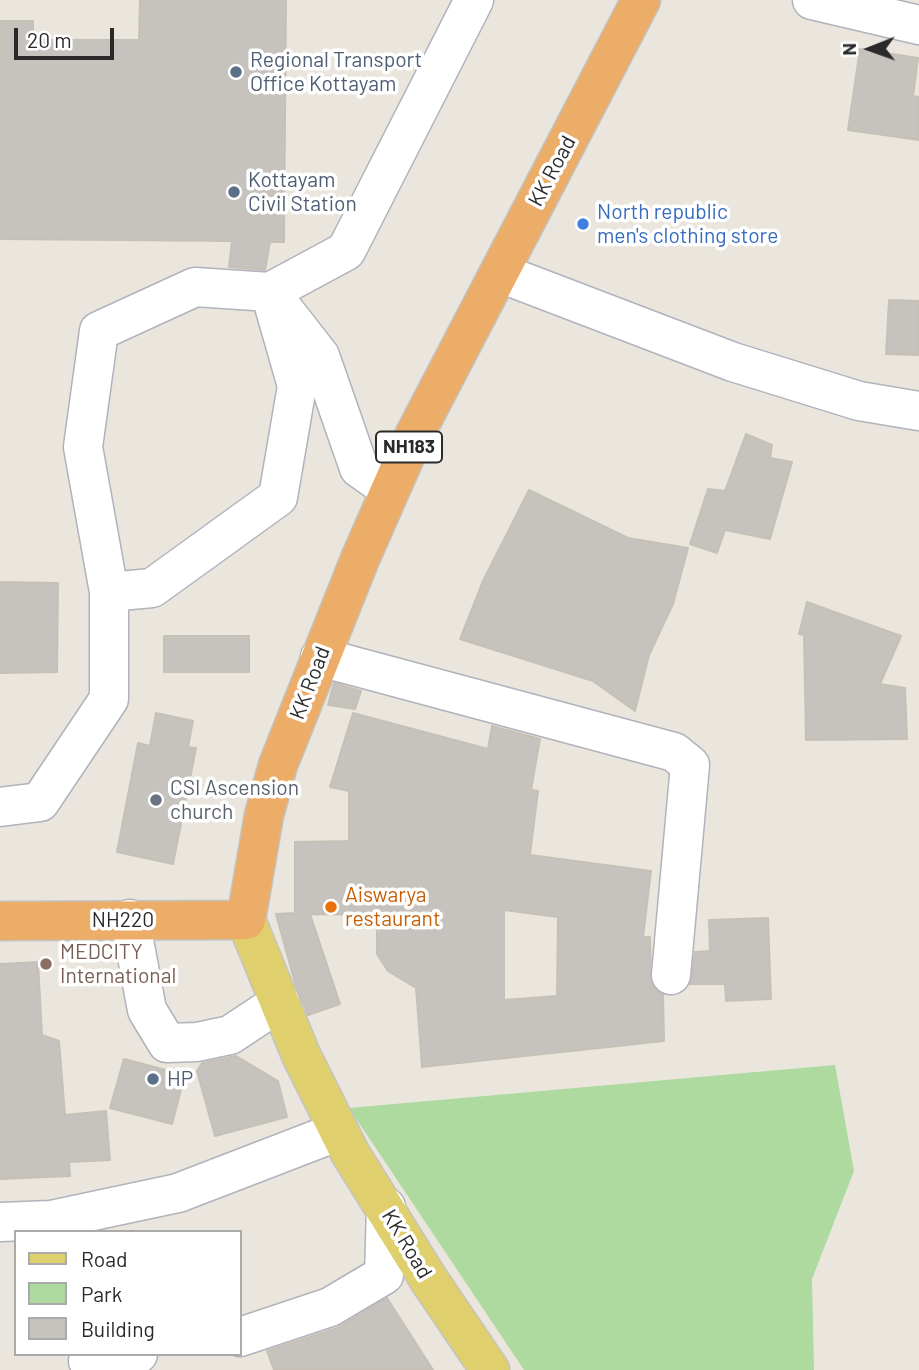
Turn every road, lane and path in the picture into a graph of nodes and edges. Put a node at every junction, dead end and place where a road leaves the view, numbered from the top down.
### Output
1 (474, 0) edge
2 (641, 0) edge
3 (812, 0) edge
4 (919, 25) edge
5 (500, 273) junction
6 (270, 292) junction
7 (919, 411) edge
8 (390, 490) junction
9 (109, 592) junction
10 (320, 657) junction
11 (0, 807) edge
12 (130, 919) junction
13 (246, 920) junction
14 (0, 921) edge
15 (671, 975) dead end
16 (280, 1002) junction
17 (339, 1131) junction
18 (386, 1208) junction
19 (0, 1222) edge
20 (242, 1336) edge
21 (121, 1356) edge
22 (88, 1360) dead end
23 (490, 1370) edge

1 - 6 street
2 - 5 highway, KK Road / NH183
3 - 4 street
5 - 7 street
5 - 8 highway, KK Road / NH183
6 - 8 street
6 - 9 street
6 - 9 street
8 - 10 highway, KK Road / NH183
9 - 11 street
10 - 13 highway, KK Road / NH183
10 - 15 street
12 - 13 highway, NH220
12 - 14 highway, NH220
12 - 16 street
13 - 16 main road, KK Road
16 - 17 main road, KK Road
17 - 18 main road, KK Road
17 - 19 street
18 - 20 street
18 - 23 main road, KK Road
21 - 22 street

